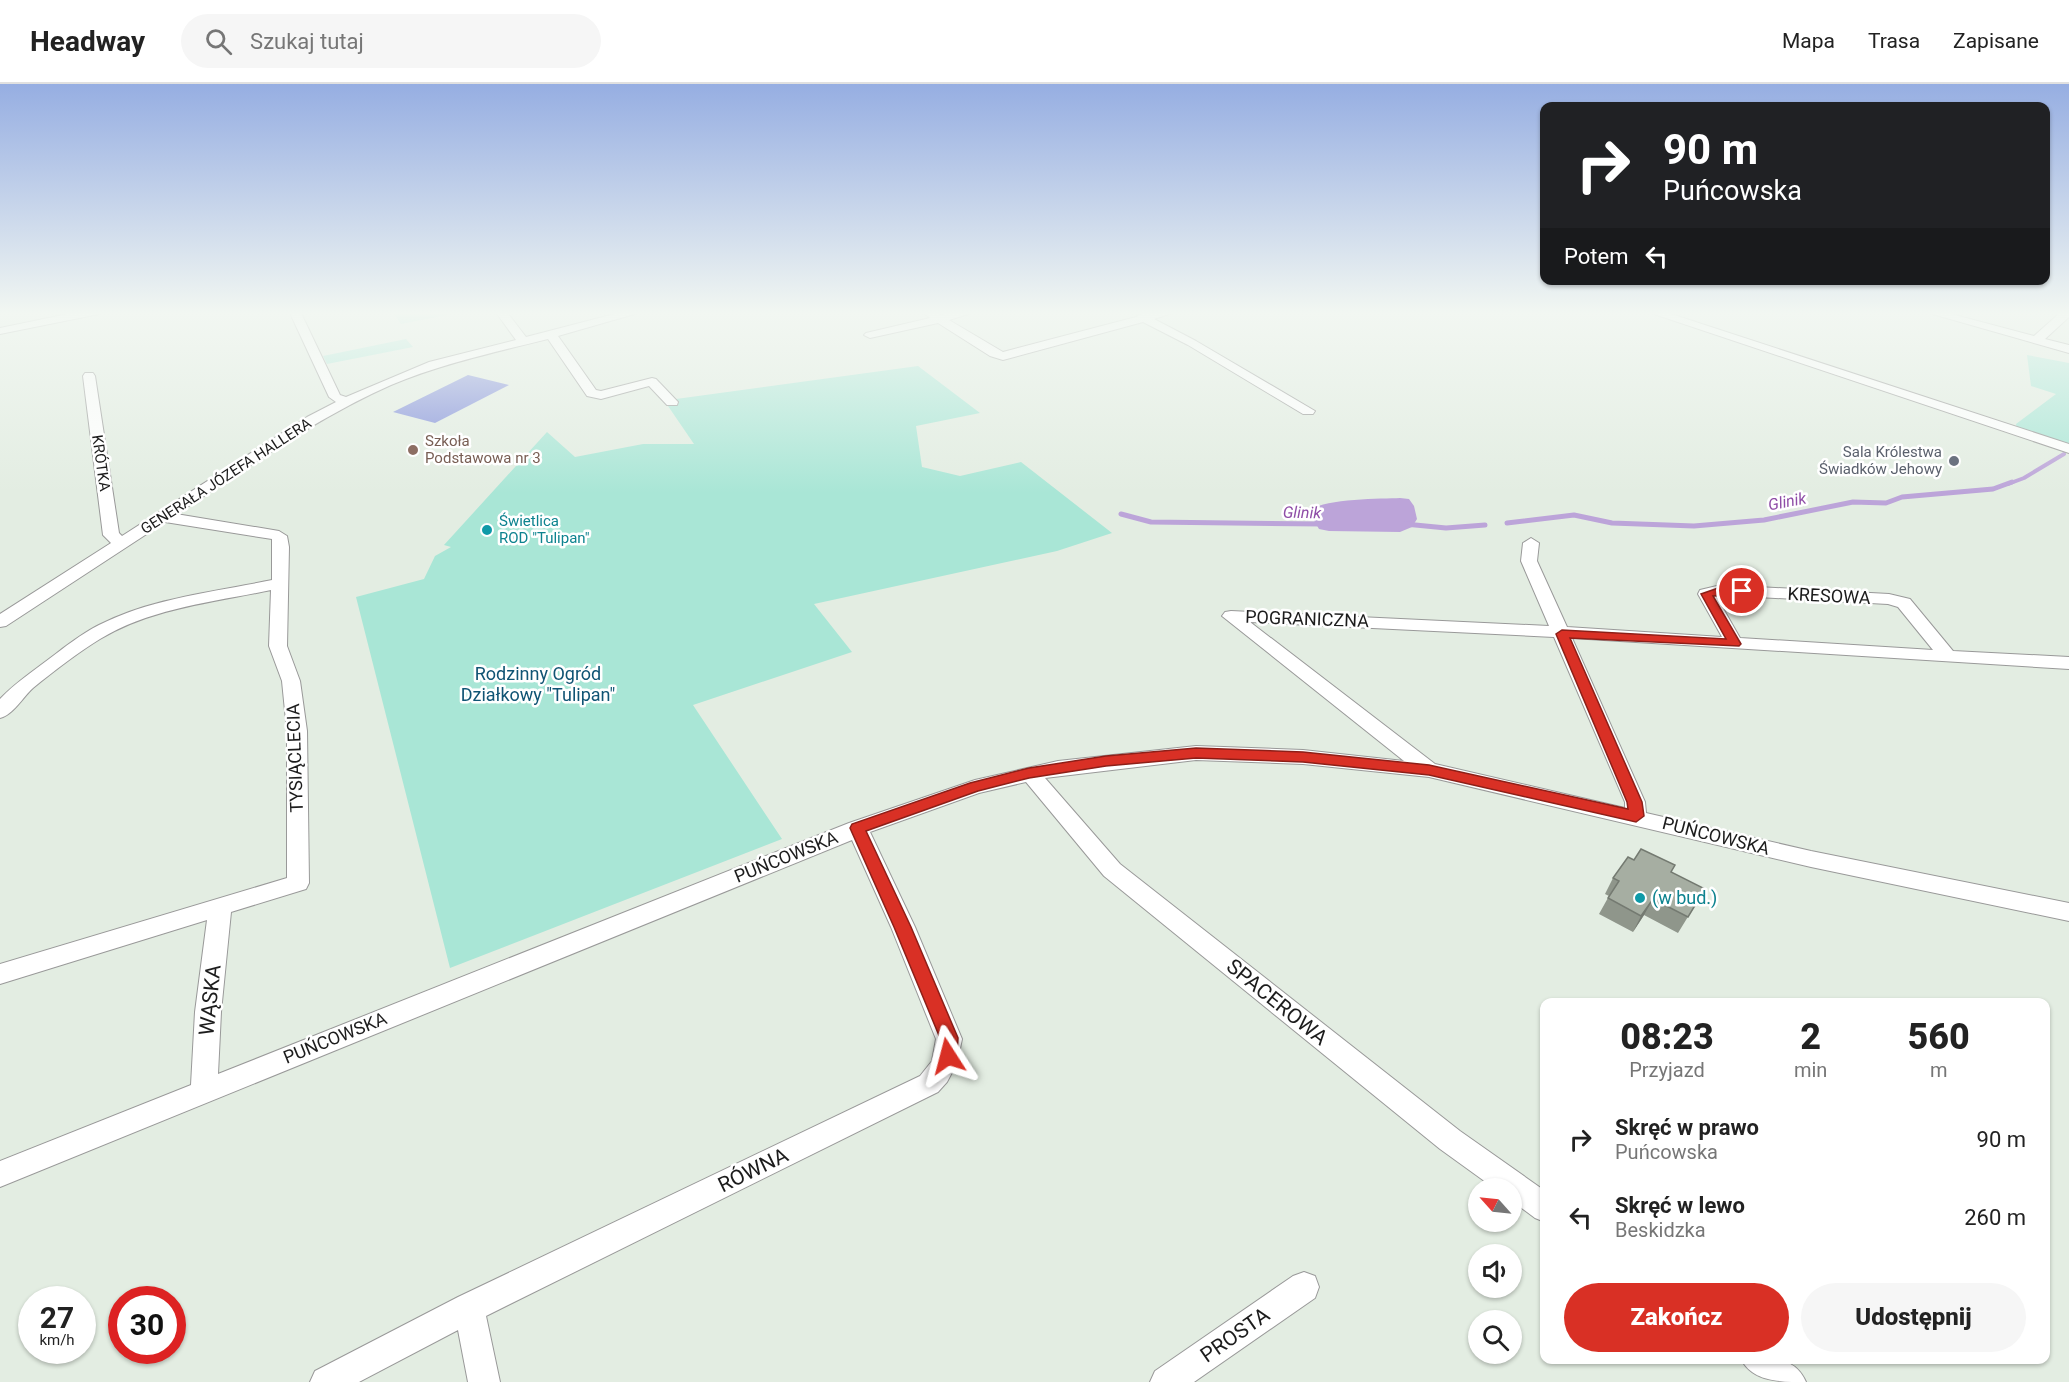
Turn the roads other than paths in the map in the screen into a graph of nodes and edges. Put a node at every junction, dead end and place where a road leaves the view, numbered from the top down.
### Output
1 (323, 372) edge
2 (414, 372) edge
3 (577, 372) edge
4 (1238, 372) edge
5 (1834, 372) edge
6 (89, 376) dead end
7 (346, 402) junction
8 (672, 402) dead end
9 (1308, 411) dead end
10 (2069, 449) edge
11 (164, 517) junction
12 (125, 542) junction
13 (1531, 543) dead end
14 (279, 583) junction
15 (0, 622) edge
16 (1562, 634) junction
17 (1735, 644) junction
18 (1948, 657) junction
19 (2069, 663) edge
20 (0, 712) edge
21 (1429, 770) junction
22 (1029, 773) junction
23 (1636, 816) junction
24 (857, 828) junction
25 (220, 908) junction
26 (2069, 912) edge
27 (0, 974) edge
28 (204, 1091) junction
29 (0, 1174) edge
30 (1540, 1204) edge
31 (1304, 1287) dead end
32 (469, 1308) junction
33 (1764, 1364) edge
34 (326, 1382) edge
35 (484, 1382) edge
36 (1166, 1382) edge
37 (1790, 1382) edge

1 - 7 street
2 - 7 street, GENERAŁA JÓZEFA HALLERA
3 - 8 street
4 - 9 street
5 - 10 street
6 - 12 street, KRÓTKA
7 - 11 street, GENERAŁA JÓZEFA HALLERA
11 - 12 street, GENERAŁA JÓZEFA HALLERA
11 - 14 street, TYSIĄCLECIA
12 - 15 street, GENERAŁA JÓZEFA HALLERA
13 - 16 street
14 - 20 street
14 - 25 street, TYSIĄCLECIA
16 - 17 street
16 - 21 street, POGRANICZNA
16 - 23 street
17 - 18 street
17 - 18 street, KRESOWA
18 - 19 street
21 - 22 street, PUŃCOWSKA
21 - 23 street, PUŃCOWSKA
22 - 24 street, PUŃCOWSKA
22 - 30 street, SPACEROWA
23 - 26 street, PUŃCOWSKA
24 - 28 street, PUŃCOWSKA
24 - 32 street, RÓWNA
25 - 27 street
25 - 28 street, WĄSKA
28 - 29 street, PUŃCOWSKA
31 - 36 street, PROSTA
32 - 34 street, RÓWNA
32 - 35 street
33 - 37 street

